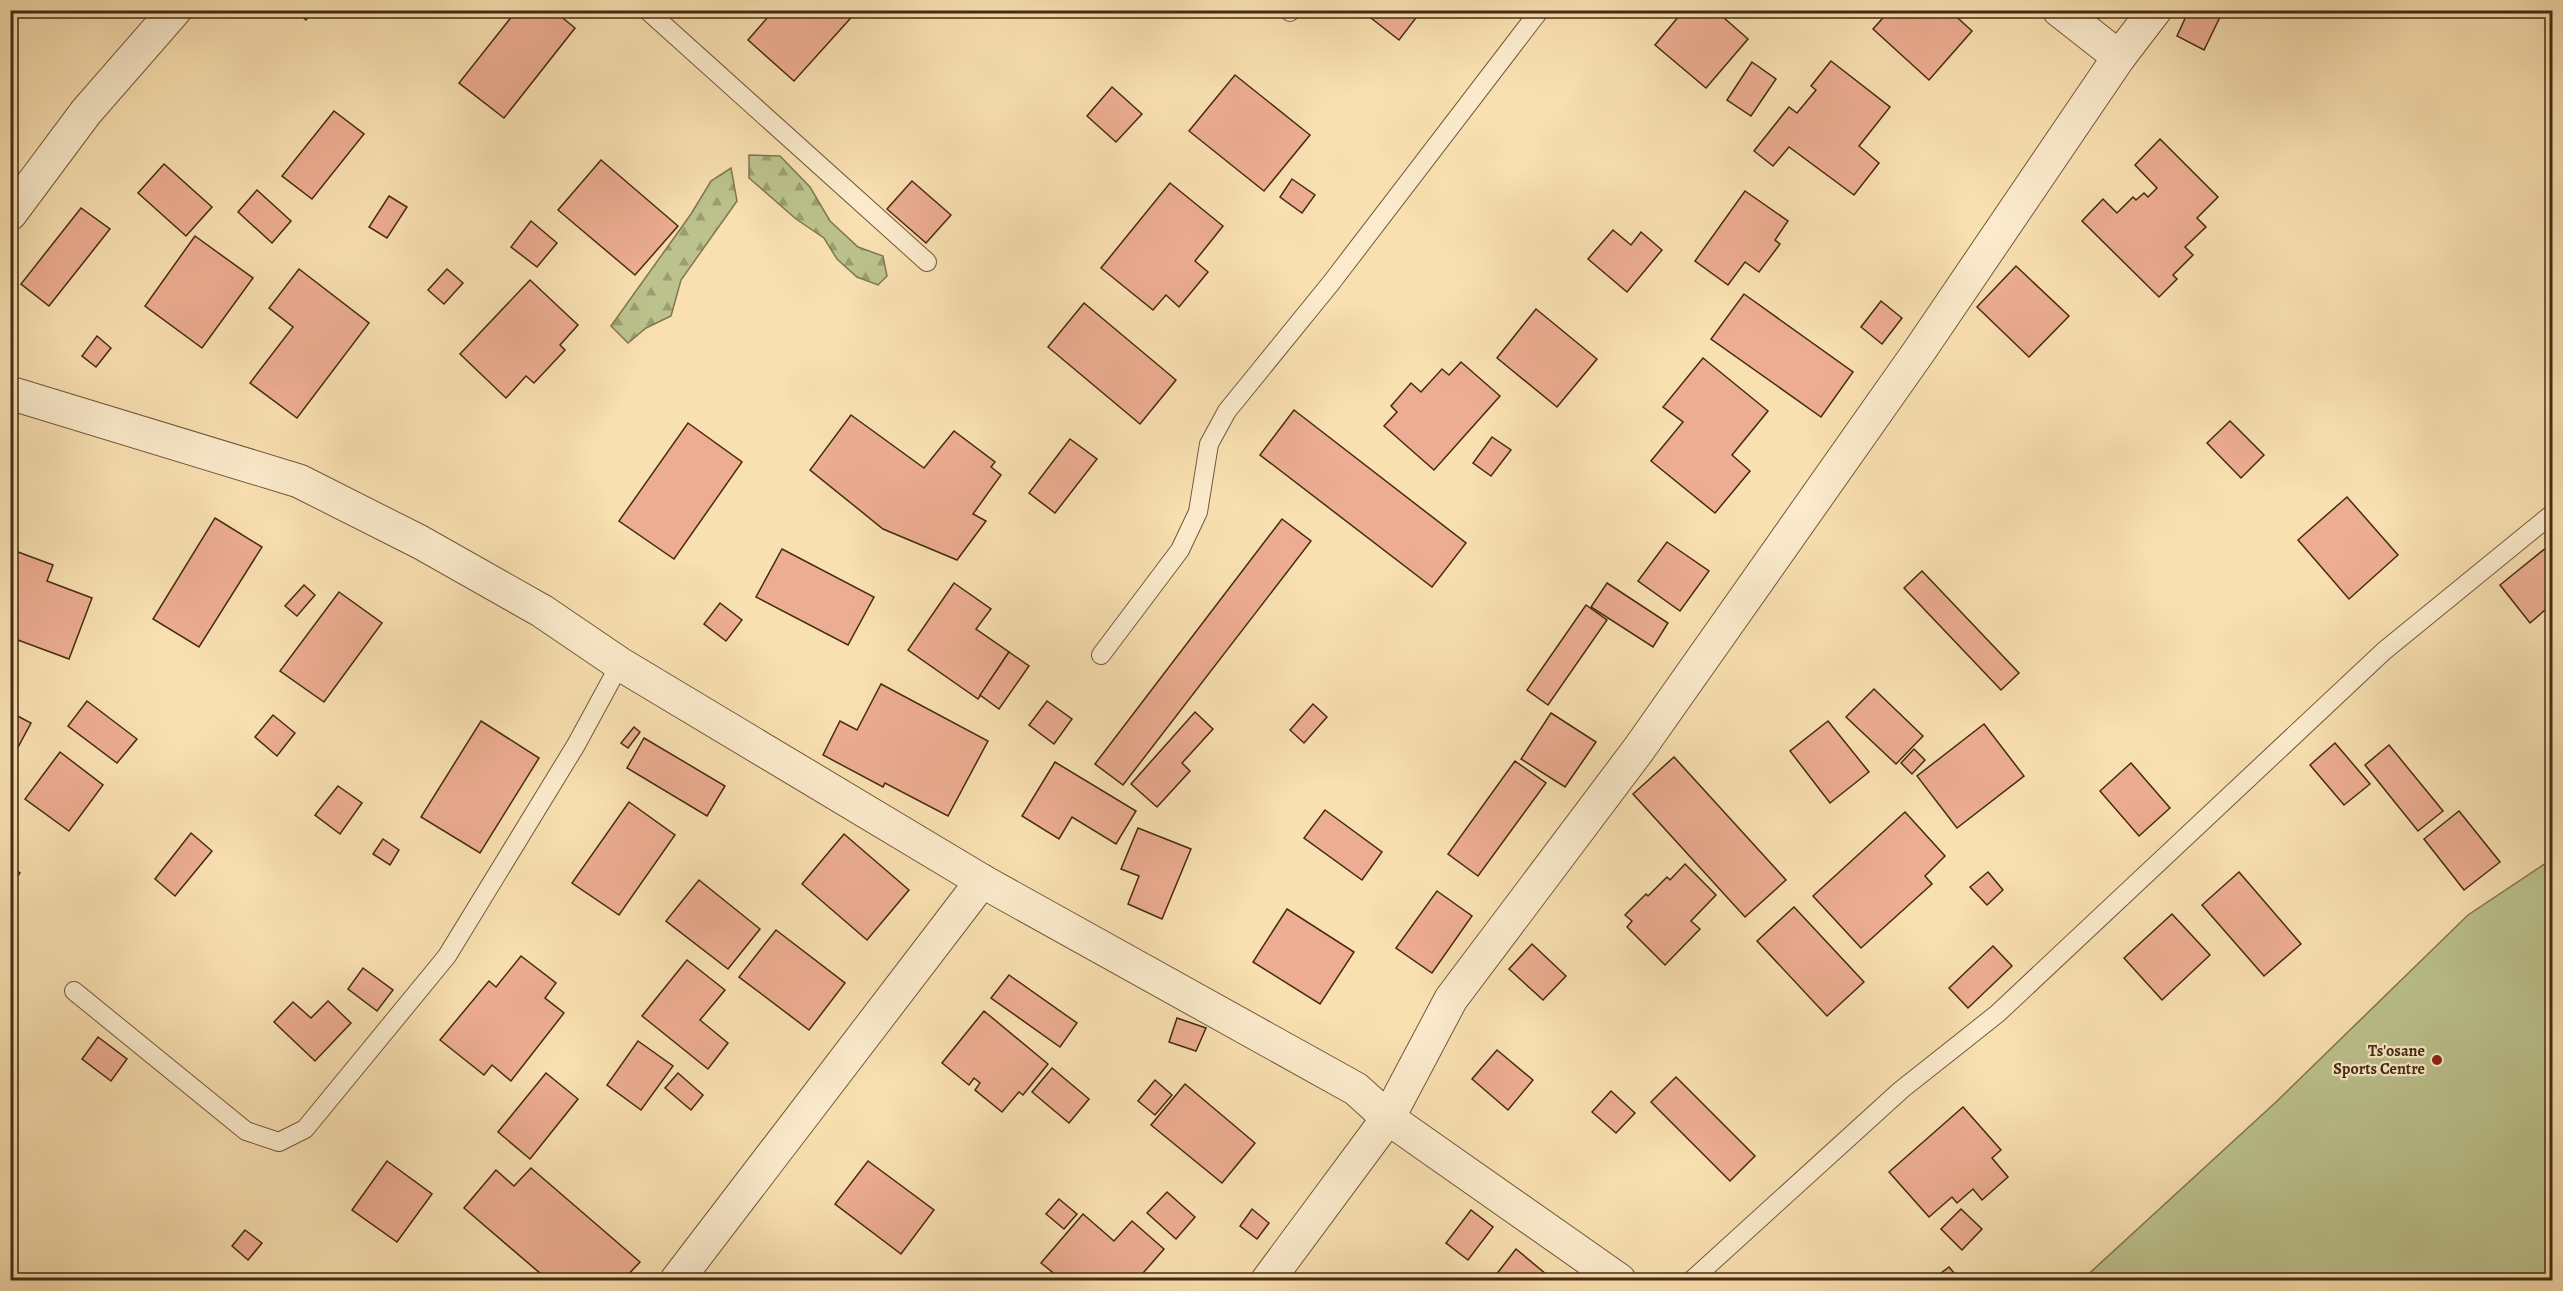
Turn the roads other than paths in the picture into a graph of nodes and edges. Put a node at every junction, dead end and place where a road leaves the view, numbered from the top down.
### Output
1 (175, 10) edge
2 (647, 10) edge
3 (1540, 10) edge
4 (2059, 10) edge
5 (2154, 10) edge
6 (2119, 57) junction
7 (10, 214) edge
8 (927, 262) dead end
9 (10, 393) edge
10 (2553, 514) edge
11 (1101, 655) dead end
12 (620, 664) junction
13 (982, 881) junction
14 (74, 991) dead end
15 (1388, 1118) junction
16 (677, 1281) edge
17 (1268, 1281) edge
18 (1619, 1281) edge
19 (1692, 1281) edge

1 - 7 street
2 - 8 lane
3 - 11 lane
4 - 6 street
5 - 6 street
6 - 15 street
9 - 12 street
10 - 19 lane
12 - 13 street
12 - 14 lane
13 - 15 street
13 - 16 street
15 - 17 street
15 - 18 street

